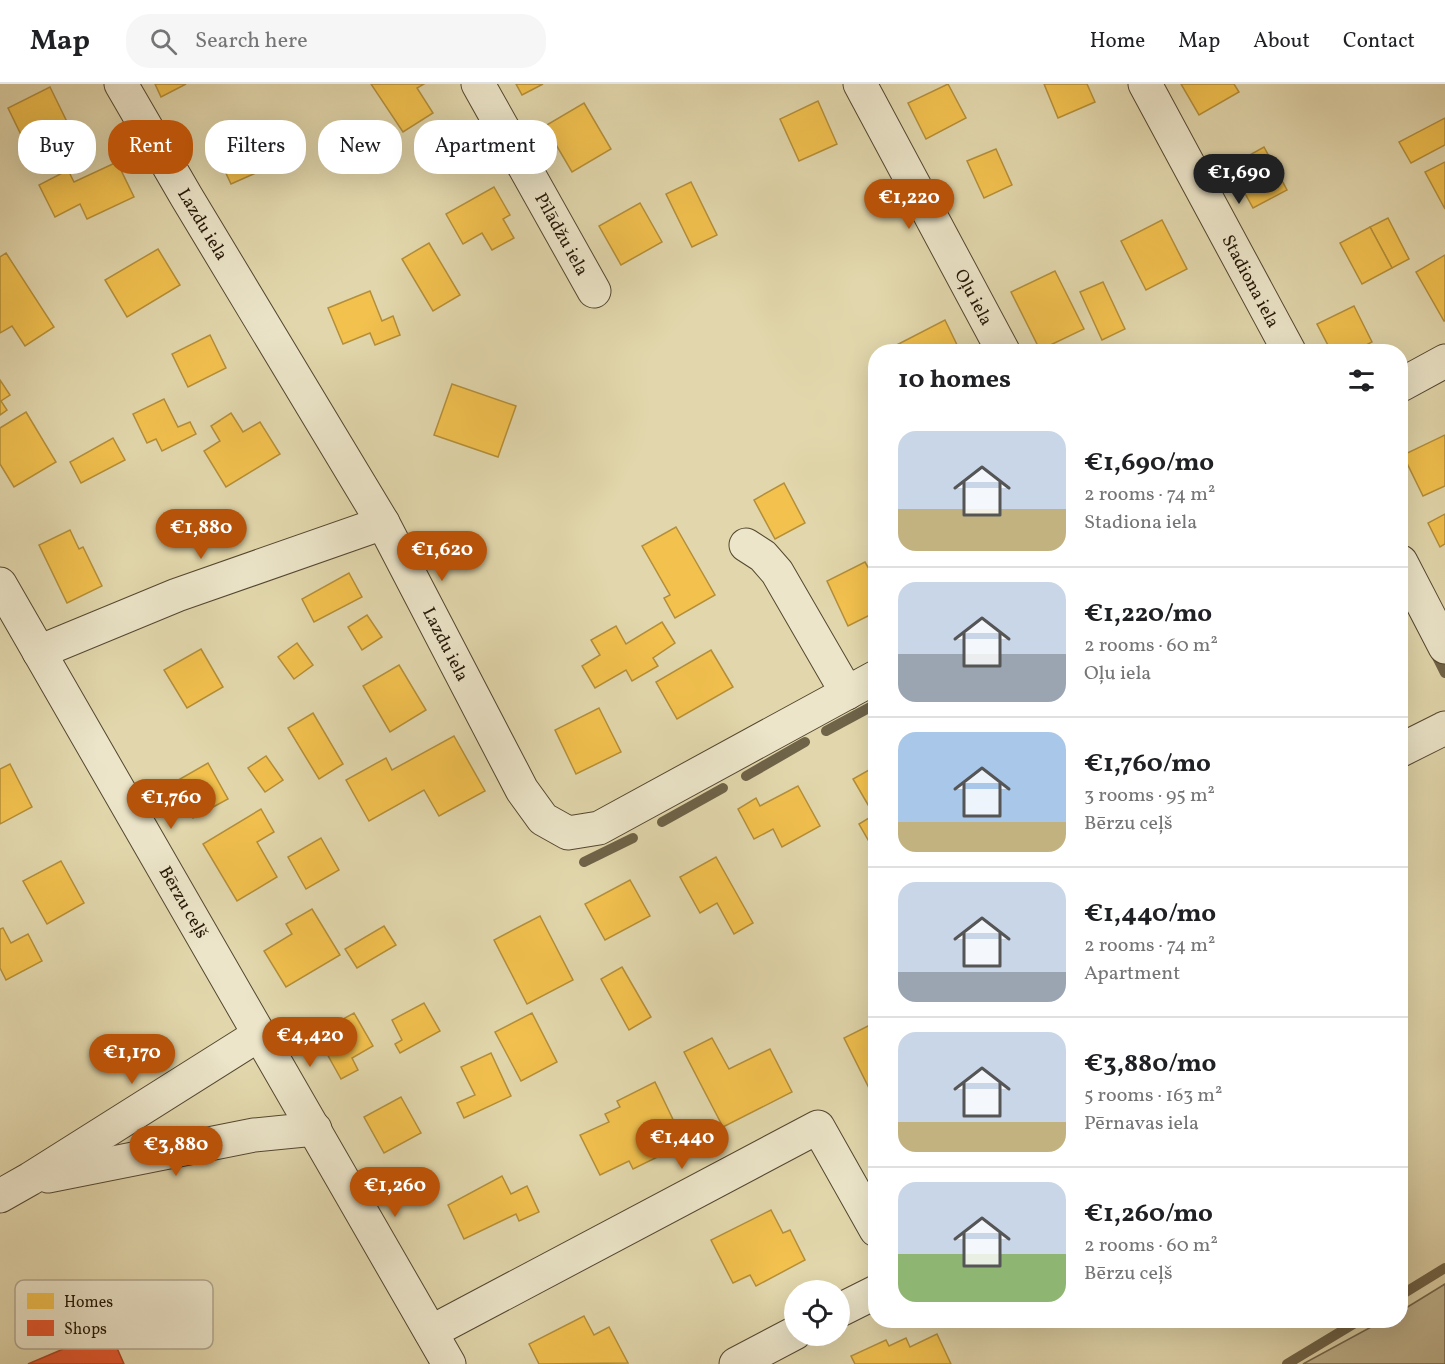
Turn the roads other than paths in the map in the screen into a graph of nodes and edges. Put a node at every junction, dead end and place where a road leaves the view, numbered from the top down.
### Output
1 (121, 84) edge
2 (478, 84) edge
3 (860, 84) edge
4 (1145, 84) edge
5 (594, 291) dead end
6 (999, 344) edge
7 (1285, 344) edge
8 (1445, 361) edge
9 (1408, 381) edge
10 (383, 523) junction
11 (746, 545) dead end
12 (1408, 576) edge
13 (0, 584) edge
14 (1445, 647) edge
15 (39, 652) junction
16 (868, 681) edge
17 (847, 693) junction
18 (1445, 728) edge
19 (1408, 746) edge
20 (260, 1034) junction
21 (315, 1129) junction
22 (30, 1179) junction
23 (0, 1196) edge
24 (868, 1216) edge
25 (868, 1296) edge
26 (850, 1305) edge
27 (431, 1332) junction
28 (784, 1339) edge
29 (449, 1364) edge
30 (736, 1364) edge

1 - 10 street, Lazdu iela
2 - 5 street, Pīlādžu iela
3 - 6 street, Oļu iela
4 - 7 street, Stadiona iela
8 - 9 street
10 - 15 street
10 - 17 street, Lazdu iela
11 - 17 street
12 - 14 street
13 - 15 street, Bērzu ceļš
15 - 20 street, Bērzu ceļš
16 - 17 street, Lazdu iela
18 - 19 street
20 - 21 street, Bērzu ceļš
20 - 22 street
21 - 22 street
21 - 27 street, Bērzu ceļš
22 - 23 street
24 - 27 street
25 - 26 street
27 - 29 street
28 - 30 street

